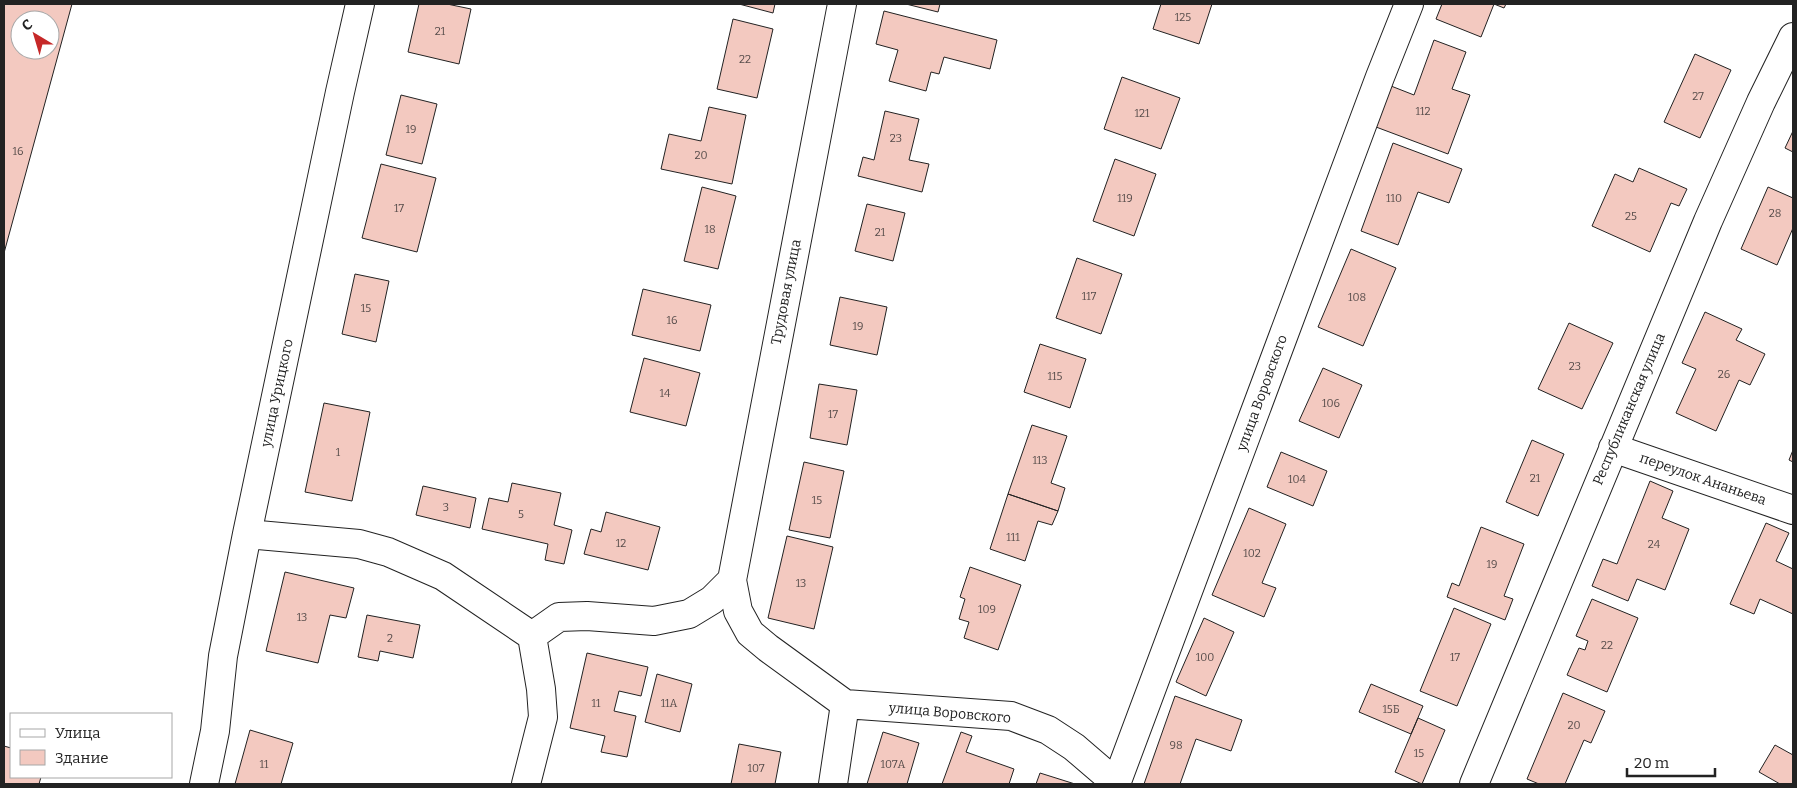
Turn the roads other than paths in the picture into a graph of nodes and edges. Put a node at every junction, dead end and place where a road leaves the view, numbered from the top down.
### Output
1 (360, 4) edge
2 (842, 4) edge
3 (1409, 4) edge
4 (1793, 37) edge
5 (1613, 448) junction
6 (1793, 510) edge
7 (247, 534) junction
8 (732, 580) junction
9 (532, 636) junction
10 (845, 704) junction
11 (204, 784) edge
12 (526, 784) edge
13 (833, 784) edge
14 (1116, 784) edge
15 (1474, 784) edge

1 - 7 street, улица Урицкого
2 - 8 street, Трудовая улица
3 - 14 street, улица Воровского
4 - 5 street, Республиканская улица
5 - 6 street, переулок Ананьева
5 - 15 street, Республиканская улица
7 - 9 street
7 - 11 street, улица Урицкого
8 - 9 street
8 - 10 street
9 - 12 street
10 - 13 street
10 - 14 street, улица Воровского

